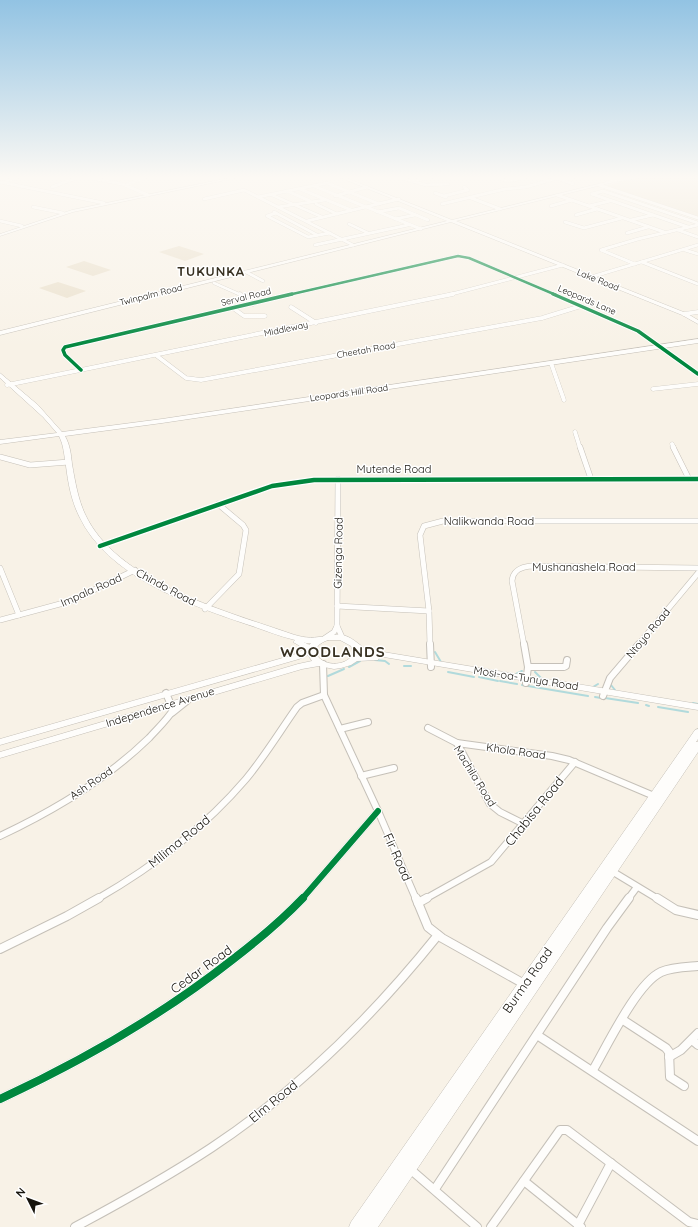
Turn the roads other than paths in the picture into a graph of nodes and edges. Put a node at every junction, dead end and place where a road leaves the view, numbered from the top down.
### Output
1 (301, 234) edge
2 (322, 234) edge
3 (332, 234) edge
4 (362, 234) edge
5 (399, 234) edge
6 (490, 234) edge
7 (660, 234) edge
8 (317, 235) joint
9 (341, 239) junction
10 (315, 245) dead end
11 (353, 245) junction
12 (698, 245) edge
13 (684, 249) junction
14 (698, 254) edge
15 (462, 256) joint
16 (642, 262) junction
17 (635, 264) junction
18 (562, 265) junction
19 (246, 272) junction
20 (591, 277) junction
21 (517, 278) junction
22 (698, 280) edge
23 (262, 281) dead end
24 (693, 282) junction
25 (214, 283) dead end
26 (698, 284) edge
27 (253, 304) junction
28 (581, 306) junction
29 (291, 307) dead end
30 (233, 308) junction
31 (698, 312) edge
32 (684, 314) junction
33 (265, 316) dead end
34 (698, 322) edge
35 (316, 323) junction
36 (0, 333) edge
37 (698, 341) edge
38 (661, 347) junction
39 (157, 356) junction
40 (551, 363) junction
41 (81, 370) junction
42 (698, 374) edge
43 (0, 375) edge
44 (0, 379) edge
45 (698, 384) edge
46 (8, 385) junction
47 (653, 390) dead end
48 (564, 400) dead end
49 (575, 432) dead end
50 (60, 436) junction
51 (0, 442) edge
52 (672, 444) dead end
53 (0, 457) edge
54 (67, 462) junction
55 (338, 479) junction
56 (591, 479) junction
57 (689, 479) junction
58 (698, 479) edge
59 (218, 504) junction
60 (698, 521) edge
61 (102, 545) junction
62 (0, 568) edge
63 (698, 568) edge
64 (134, 571) junction
65 (698, 573) edge
66 (337, 606) junction
67 (206, 608) junction
68 (429, 611) junction
69 (19, 615) junction
70 (0, 620) edge
71 (337, 626) junction
72 (342, 637) junction
73 (322, 639) junction
74 (355, 645) junction
75 (311, 649) junction
76 (354, 659) junction
77 (567, 660) dead end
78 (322, 664) junction
79 (432, 665) junction
80 (336, 666) junction
81 (528, 667) junction
82 (326, 675) junction
83 (526, 681) junction
84 (166, 693) junction
85 (603, 693) junction
86 (324, 695) junction
87 (192, 698) junction
88 (170, 704) junction
89 (698, 708) edge
90 (698, 712) edge
91 (170, 715) junction
92 (368, 722) dead end
93 (428, 728) dead end
94 (340, 729) junction
95 (698, 732) edge
96 (0, 742) edge
97 (457, 743) junction
98 (698, 745) edge
99 (0, 755) edge
100 (575, 762) junction
101 (394, 768) dead end
102 (361, 776) junction
103 (654, 796) junction
104 (378, 811) junction
105 (522, 823) junction
106 (0, 836) edge
107 (608, 869) junction
108 (637, 887) junction
109 (418, 903) junction
110 (698, 915) edge
111 (438, 935) junction
112 (0, 949) edge
113 (698, 966) edge
114 (529, 986) junction
115 (623, 1020) junction
116 (698, 1033) edge
117 (537, 1035) junction
118 (695, 1042) edge
119 (669, 1057) junction
120 (593, 1070) junction
121 (684, 1086) dead end
122 (0, 1099) edge
123 (698, 1141) edge
124 (611, 1163) junction
125 (410, 1169) junction
126 (524, 1181) junction
127 (435, 1189) junction
128 (698, 1224) edge
129 (580, 1226) edge
130 (75, 1227) edge
131 (356, 1227) edge
132 (370, 1227) edge
133 (477, 1227) edge
134 (491, 1227) edge

1 - 8 street
2 - 8 street
3 - 9 street
4 - 9 street
5 - 11 main road, Twinpalm Road
6 - 18 main road, Lake Road
7 - 17 street
9 - 10 street
9 - 11 street
11 - 19 main road, Twinpalm Road
12 - 13 street
13 - 14 street
13 - 16 street
15 - 21 street, Leopards Lane
15 - 27 street, Serval Road
16 - 17 street
16 - 24 street
17 - 20 street
18 - 20 main road, Lake Road
18 - 21 street, Middleway
19 - 23 street
19 - 36 main road, Twinpalm Road
20 - 32 main road, Lake Road
21 - 28 street, Leopards Lane
21 - 35 street, Middleway
22 - 24 street
24 - 26 street
25 - 27 street
27 - 30 street, Serval Road
28 - 38 street, Leopards Lane
28 - 39 street, Cheetah Road
29 - 35 street
30 - 33 street
30 - 41 street, Serval Road
31 - 32 street
32 - 34 main road, Lake Road
35 - 39 street, Middleway
37 - 38 main road, Leopards Hill Road
38 - 40 main road, Leopards Hill Road
38 - 42 street, Leopards Lane
39 - 41 street, Middleway
40 - 48 street
40 - 50 main road, Leopards Hill Road
41 - 46 street, Middleway
43 - 46 main road
44 - 46 main road
45 - 47 street
46 - 50 main road
49 - 56 street
50 - 51 main road
50 - 54 main road, Chindo Road
52 - 57 street
53 - 54 street
54 - 61 main road, Chindo Road
55 - 56 street, Mutende Road
55 - 59 street, Mutende Road
55 - 66 street, Gizenga Road
56 - 57 street, Mutende Road
57 - 58 street, Mutende Road
59 - 61 street, Mutende Road
59 - 67 street
60 - 68 street, Nalikwanda Road
61 - 64 main road, Chindo Road
62 - 69 street
63 - 81 street, Mushanashela Road
64 - 67 main road, Chindo Road
64 - 69 street, Impala Road
65 - 85 street, Ntoyo Road
66 - 68 street
66 - 71 street, Gizenga Road
67 - 73 main road, Chindo Road
67 - 75 main road, Chindo Road
68 - 79 street, Nalikwanda Road
69 - 70 street, Impala Road
71 - 72 street, Gizenga Road
71 - 73 street
72 - 73 main road
72 - 74 main road
73 - 75 main road
74 - 76 main road
74 - 79 main road, Mosi-oa-Tunya Road
75 - 78 main road
75 - 84 main road, Independence Avenue
76 - 79 main road, Mosi-oa-Tunya Road
76 - 80 main road
77 - 81 street
78 - 80 main road
78 - 82 street
78 - 87 main road, Independence Avenue
79 - 83 main road, Mosi-oa-Tunya Road
80 - 82 street
81 - 83 street, Mushanashela Road
82 - 86 street
83 - 85 main road, Mosi-oa-Tunya Road
84 - 88 street
84 - 96 main road, Independence Avenue
85 - 89 main road, Mosi-oa-Tunya Road
85 - 90 main road, Mosi-oa-Tunya Road
86 - 94 street, Fir Road
86 - 112 street, Milima Road
87 - 88 main road, Independence Avenue
87 - 91 street, Ash Road
88 - 91 street
88 - 99 main road, Independence Avenue
91 - 106 street, Ash Road
92 - 94 street
93 - 97 street, Machila Road
94 - 102 street, Fir Road
95 - 103 main road, Burma Road
97 - 100 street, Khola Road
97 - 105 street, Machila Road
98 - 107 main road, Burma Road
100 - 103 street
100 - 105 street, Chabisa Road
101 - 102 street
102 - 104 street, Fir Road
103 - 107 main road, Burma Road
104 - 109 street, Fir Road
104 - 122 street, Cedar Road
105 - 109 street, Chabisa Road
107 - 108 street
107 - 114 main road, Burma Road
108 - 110 street
108 - 117 street
109 - 111 street, Fir Road
111 - 114 street, Fir Road
111 - 130 street, Elm Road
113 - 115 street
114 - 125 main road, Burma Road
114 - 131 main road, Burma Road
115 - 119 street
115 - 120 street
116 - 118 street
117 - 120 street
117 - 127 street
118 - 119 street
119 - 121 street
120 - 123 street
124 - 126 street
124 - 128 street
124 - 129 street
125 - 127 street
125 - 132 main road, Burma Road
126 - 129 street
126 - 134 street
127 - 133 street

